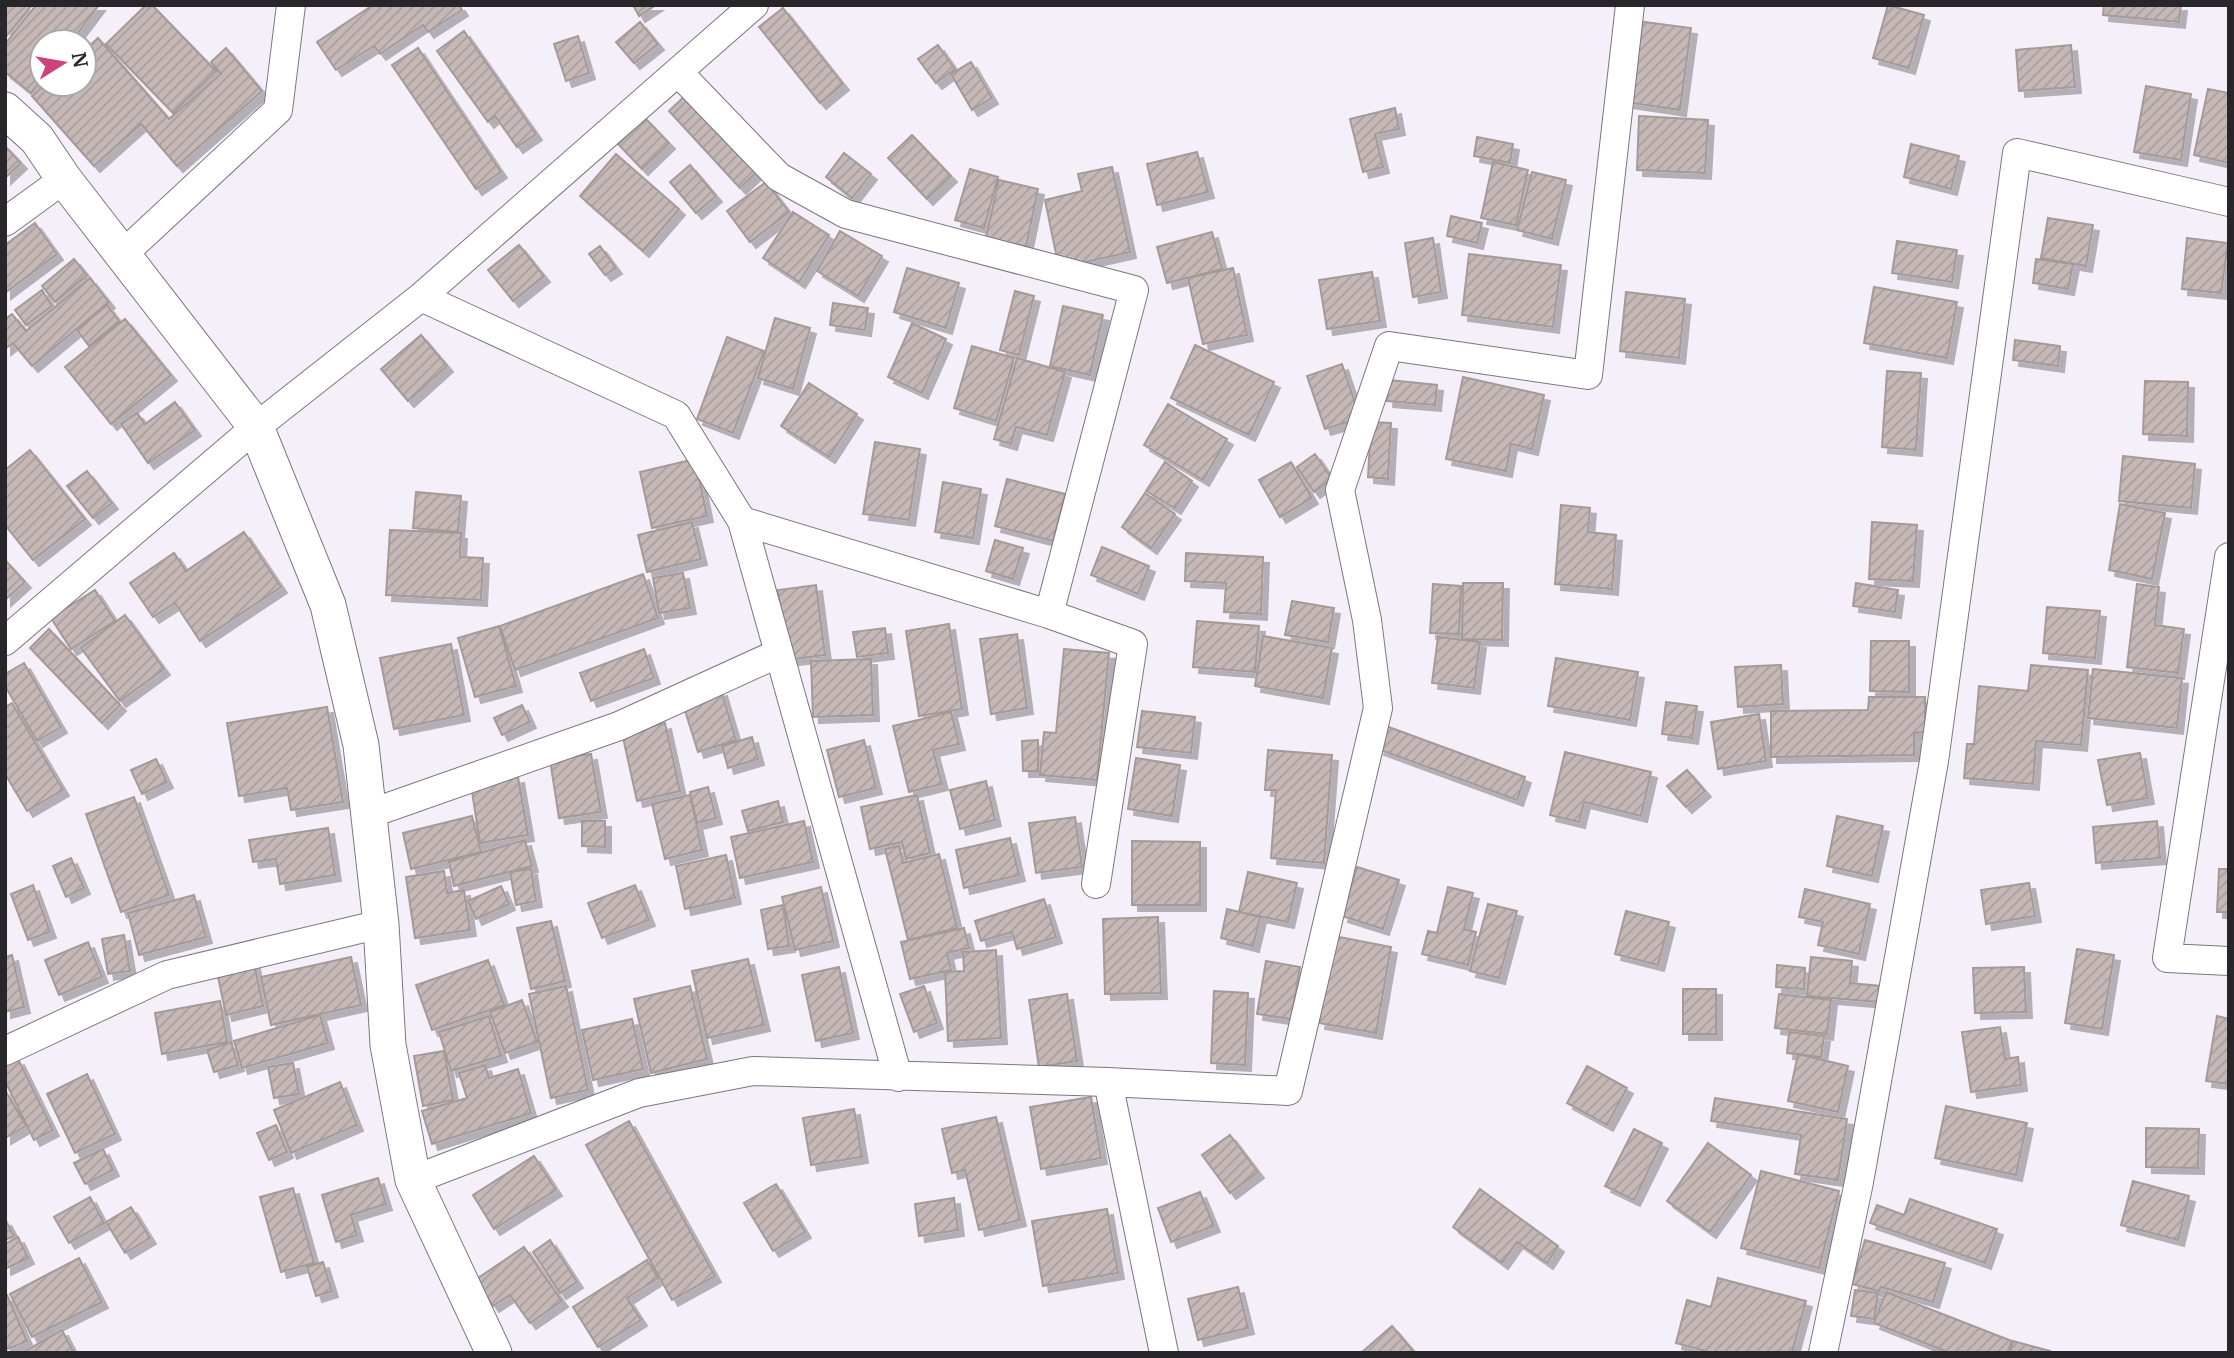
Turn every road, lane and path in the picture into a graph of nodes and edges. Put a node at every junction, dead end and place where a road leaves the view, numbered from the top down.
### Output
1 (291, 5) edge
2 (754, 5) edge
3 (1630, 5) edge
4 (678, 72) junction
5 (5, 110) edge
6 (64, 179) junction
7 (2229, 202) edge
8 (5, 222) edge
9 (122, 254) junction
10 (421, 297) junction
11 (256, 427) junction
12 (742, 522) junction
13 (2229, 557) edge
14 (1049, 614) junction
15 (5, 640) edge
16 (779, 653) junction
17 (369, 814) junction
18 (1096, 884) dead end
19 (381, 924) junction
20 (2229, 961) edge
21 (5, 1051) edge
22 (898, 1077) junction
23 (1108, 1082) junction
24 (413, 1180) junction
25 (494, 1353) edge
26 (1164, 1353) edge
27 (1823, 1353) edge

1 - 9 street
2 - 4 street
3 - 23 street
4 - 10 street
4 - 14 street
5 - 6 street
6 - 8 street
6 - 9 street
7 - 27 street
9 - 11 street
10 - 11 street
10 - 12 street
11 - 15 street
11 - 17 street
12 - 14 street
12 - 16 street
13 - 20 street
14 - 18 street
16 - 17 street
16 - 22 street
17 - 19 street
19 - 21 street
19 - 24 street
22 - 23 street
22 - 24 street
23 - 26 street
24 - 25 street

